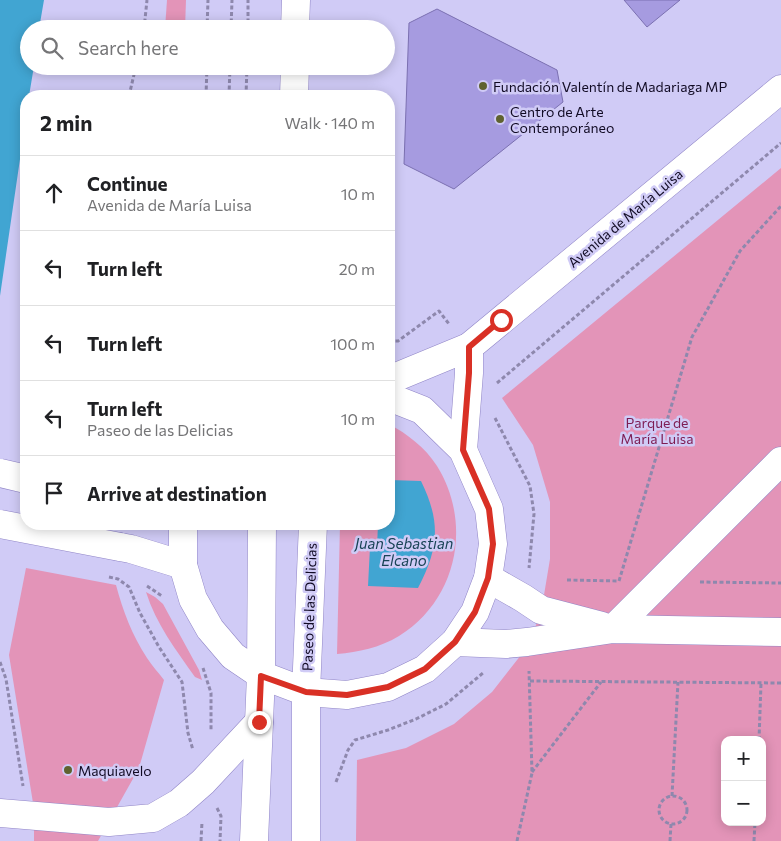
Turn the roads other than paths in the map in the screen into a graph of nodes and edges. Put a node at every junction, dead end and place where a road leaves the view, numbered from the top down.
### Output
1 (296, 0) edge
2 (295, 20) edge
3 (294, 75) edge
4 (781, 89) edge
5 (294, 90) edge
6 (469, 347) junction
7 (395, 378) edge
8 (395, 399) edge
9 (463, 450) junction
10 (781, 461) edge
11 (0, 473) edge
12 (20, 478) edge
13 (0, 524) edge
14 (20, 528) edge
15 (31, 530) edge
16 (182, 530) edge
17 (262, 530) edge
18 (312, 530) edge
19 (183, 565) junction
20 (488, 578) junction
21 (613, 630) junction
22 (781, 632) edge
23 (455, 642) junction
24 (261, 676) junction
25 (306, 692) junction
26 (259, 722) junction
27 (0, 813) edge
28 (254, 841) edge
29 (306, 841) edge

1 - 2 main road
3 - 5 main road
4 - 6 main road, Avenida de María Luisa
6 - 7 main road, Avenida de María Luisa
6 - 9 main road
8 - 9 main road
9 - 20 main road
10 - 21 main road
11 - 12 main road, bridge
13 - 14 main road, bridge
15 - 19 main road, bridge
16 - 19 main road
17 - 24 main road
18 - 25 main road, Paseo de las Delicias
19 - 24 main road
20 - 21 main road
20 - 23 main road
21 - 22 main road
21 - 23 main road
23 - 25 main road
24 - 25 main road
24 - 26 main road
25 - 29 main road, Paseo de las Delicias
26 - 27 main road
26 - 28 main road

